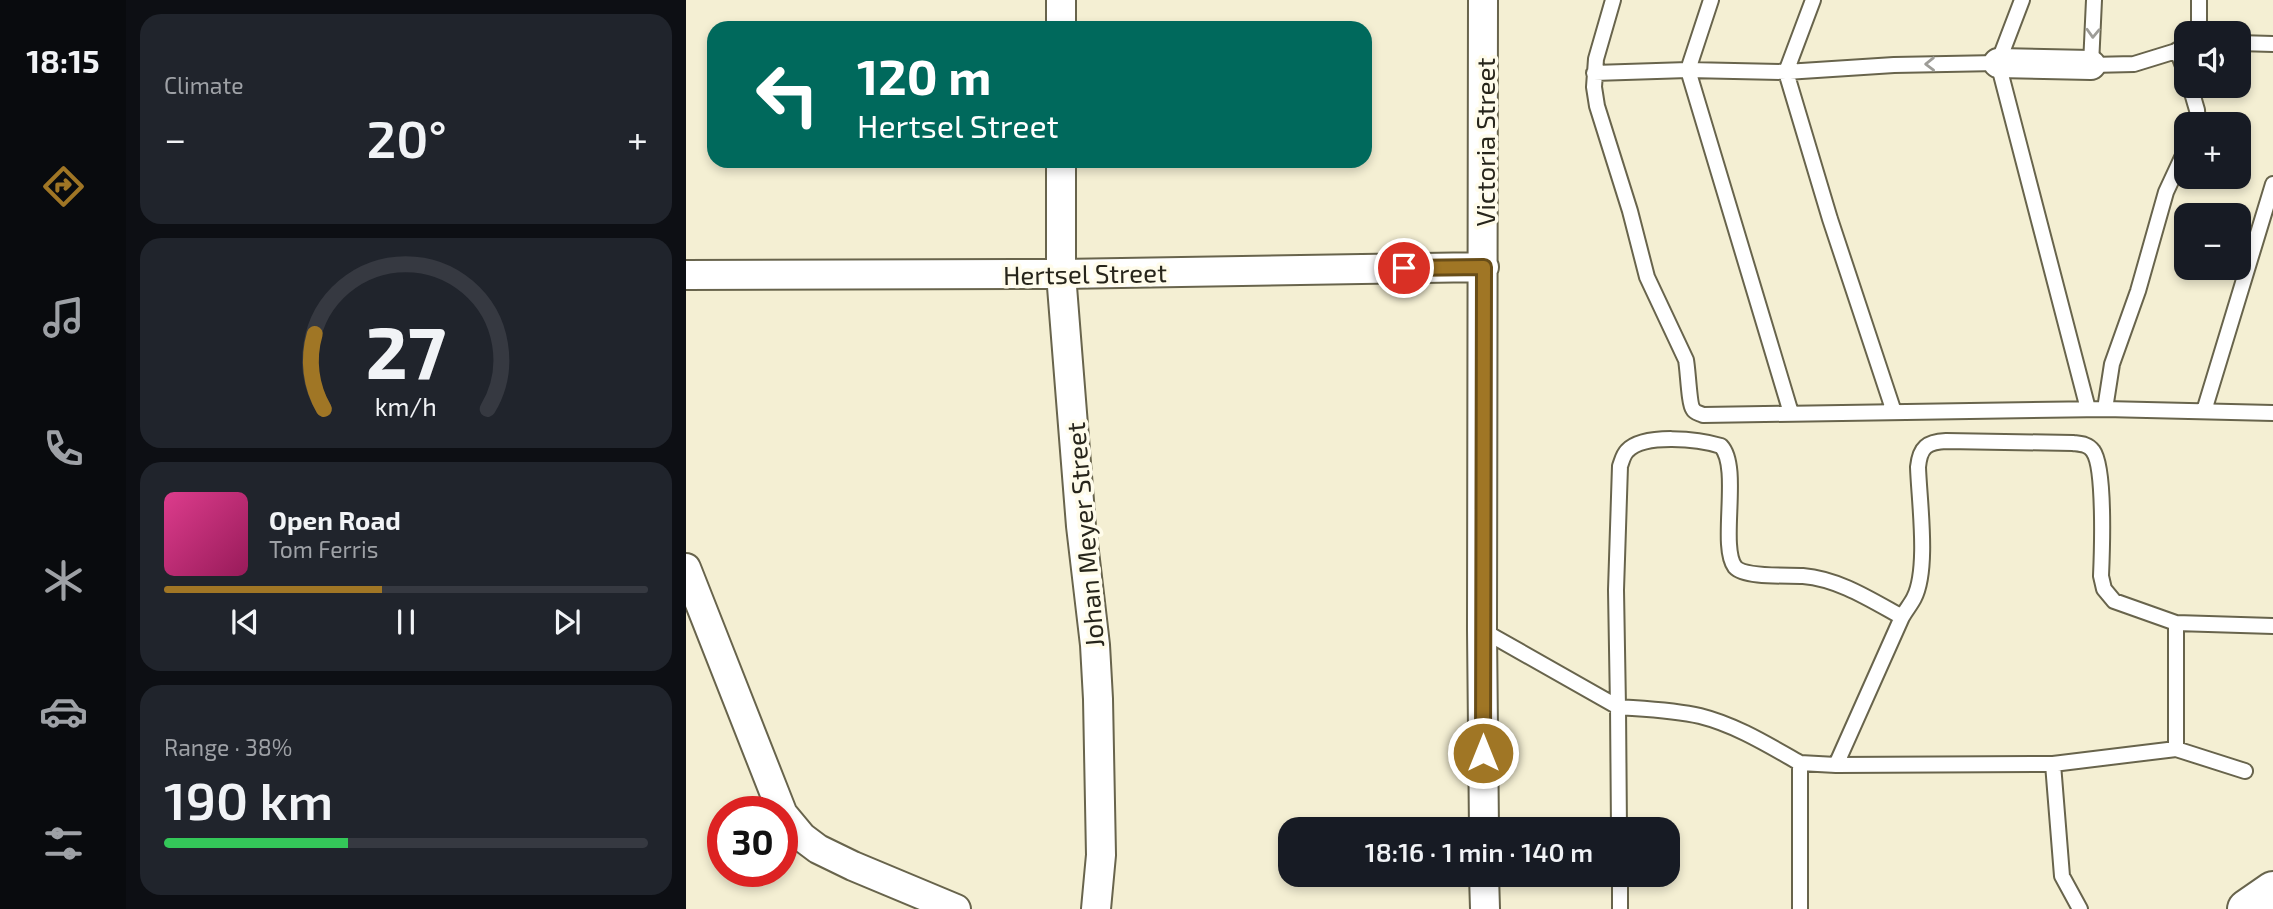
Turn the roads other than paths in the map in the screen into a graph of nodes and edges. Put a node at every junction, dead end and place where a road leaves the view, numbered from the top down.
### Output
1 (1061, 0) edge
2 (1483, 0) edge
3 (1613, 0) edge
4 (1711, 0) edge
5 (1813, 0) edge
6 (2022, 0) edge
7 (2094, 0) edge
8 (2199, 0) edge
9 (1061, 21) edge
10 (2199, 21) edge
11 (2251, 43) edge
12 (2273, 44) edge
13 (2174, 51) edge
14 (1998, 63) junction
15 (2091, 65) junction
16 (1688, 70) junction
17 (1786, 72) junction
18 (1594, 73) junction
19 (1061, 168) edge
20 (2174, 175) edge
21 (2273, 184) edge
22 (1484, 267) junction
23 (1061, 274) junction
24 (686, 275) edge
25 (2088, 409) junction
26 (2105, 409) junction
27 (2204, 411) junction
28 (1894, 412) junction
29 (2273, 412) edge
30 (1791, 413) junction
31 (686, 568) edge
32 (1902, 617) junction
33 (2176, 623) junction
34 (2273, 626) edge
35 (1482, 630) junction
36 (1618, 707) junction
37 (2176, 749) junction
38 (1800, 763) junction
39 (2053, 764) junction
40 (1836, 765) junction
41 (2245, 771) dead end
42 (776, 796) edge
43 (1484, 817) edge
44 (1619, 817) edge
45 (798, 832) edge
46 (1485, 887) edge
47 (1620, 887) edge
48 (2273, 891) edge
49 (956, 909) edge
50 (1096, 909) edge
51 (1485, 909) edge
52 (1620, 909) edge
53 (1800, 909) edge
54 (2080, 909) edge
55 (2247, 909) edge

1 - 9 street
2 - 22 street, Victoria Street
3 - 18 lane
4 - 16 lane
5 - 17 lane
6 - 14 lane
7 -> 15 lane
8 - 10 lane
11 - 12 lane
13 - 15 lane
14 - 15 street
14 -> 17 lane
14 - 25 lane
16 - 17 lane
16 - 18 lane
16 - 30 lane
17 - 28 lane
18 - 30 lane
19 - 23 street, Johan Meyer Street
20 - 26 lane
21 - 27 lane
22 - 23 street, Hertsel Street
22 - 35 street, Victoria Street
23 - 24 street, Hertsel Street
23 - 50 street, Johan Meyer Street
25 - 26 lane
25 - 28 lane
26 - 27 lane
27 - 29 lane
28 - 30 lane
31 - 42 street
32 - 33 lane
32 - 36 lane
32 - 40 lane
33 - 34 lane
33 - 37 lane
35 - 36 lane
35 - 43 street, Victoria Street
36 - 38 lane
36 - 44 lane
37 - 39 lane
37 - 41 lane
38 - 40 lane
38 - 53 lane
39 - 40 lane
39 - 54 lane
45 - 49 street
46 - 51 street
47 - 52 lane
48 - 55 main road

